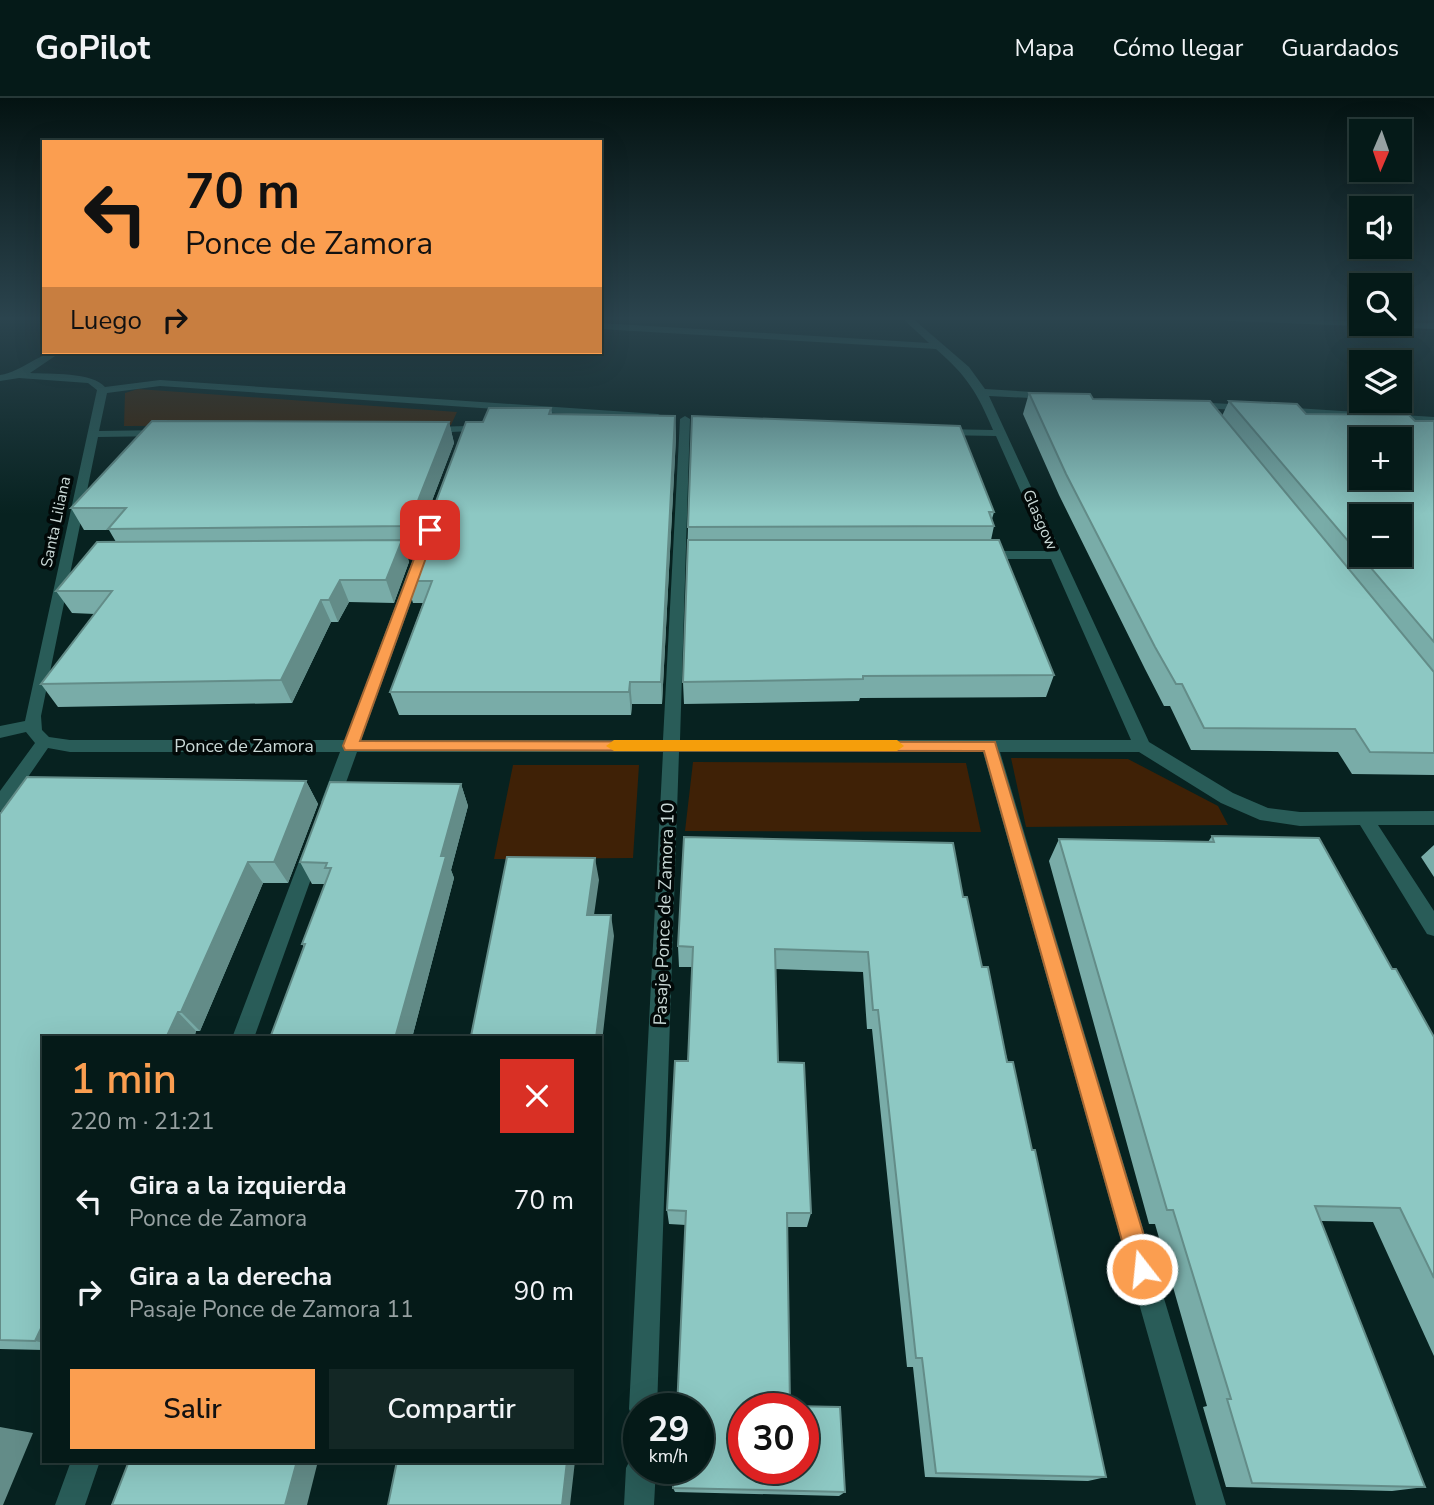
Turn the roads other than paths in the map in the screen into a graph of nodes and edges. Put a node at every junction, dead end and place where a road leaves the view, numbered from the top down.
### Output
1 (96, 383) edge
2 (975, 383) edge
3 (102, 390) junction
4 (982, 392) junction
5 (1061, 397) edge
6 (477, 404) junction
7 (1195, 408) edge
8 (1417, 419) junction
9 (1434, 420) edge
10 (412, 430) edge
11 (928, 432) edge
12 (1001, 432) junction
13 (176, 433) edge
14 (93, 434) junction
15 (1434, 434) edge
16 (414, 555) edge
17 (972, 555) edge
18 (1056, 555) junction
19 (32, 725) junction
20 (0, 732) edge
21 (44, 742) junction
22 (351, 746) junction
23 (671, 746) junction
24 (990, 746) junction
25 (1142, 746) junction
26 (0, 804) edge
27 (1434, 818) edge
28 (1365, 819) junction
29 (1434, 928) edge
30 (244, 1036) edge
31 (644, 1393) edge
32 (85, 1463) edge
33 (640, 1484) edge
34 (70, 1505) edge
35 (639, 1505) edge
36 (1211, 1505) edge

1 - 3 street
2 - 4 street, Glasgow
3 - 6 street
3 - 14 street, Santa Liliana
4 - 5 street
4 - 12 street, Glasgow
6 - 10 street
6 - 23 street, Pasaje Ponce de Zamora 10
7 - 8 street
8 - 9 street
8 - 15 street
11 - 12 street
12 - 18 street, Glasgow
13 - 14 street
14 - 19 street, Santa Liliana
16 - 22 street
17 - 18 street
18 - 25 street, Glasgow
19 - 20 street
19 - 21 street
21 - 22 street, Ponce de Zamora
21 - 26 street
22 - 23 street, Ponce de Zamora
22 - 30 street
23 - 24 street, Ponce de Zamora
23 - 31 street, Pasaje Ponce de Zamora 10
24 - 25 street, Ponce de Zamora
24 - 36 street
25 - 28 street
27 - 28 street
28 - 29 street
32 - 34 street
33 - 35 street

